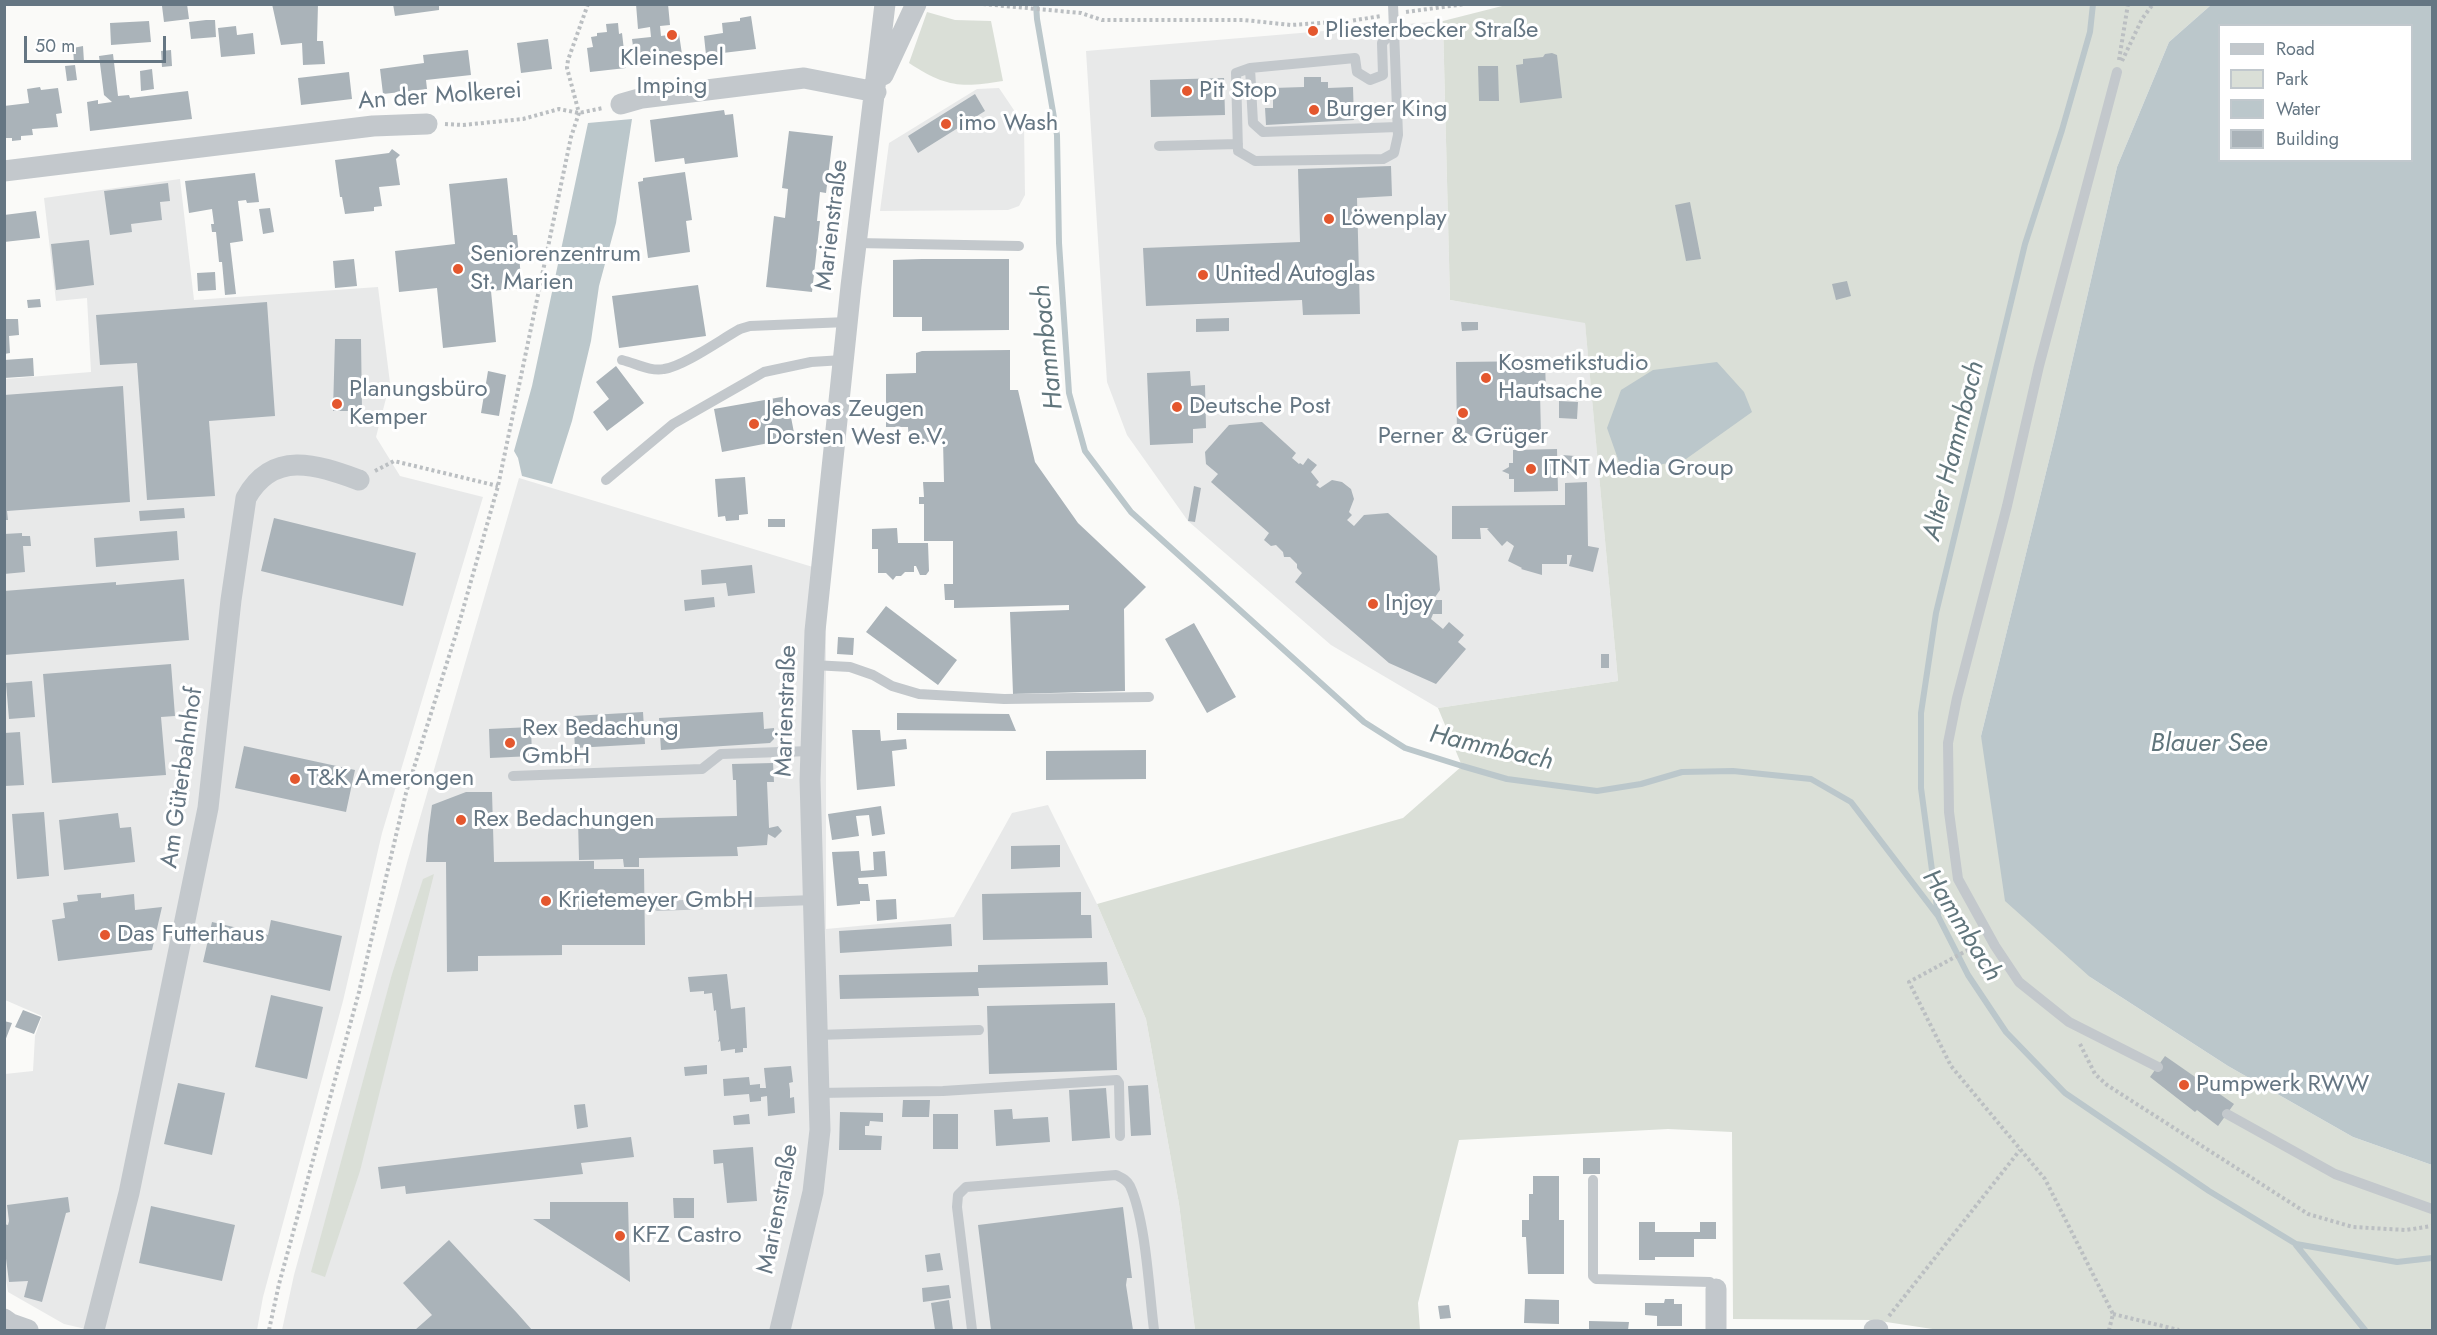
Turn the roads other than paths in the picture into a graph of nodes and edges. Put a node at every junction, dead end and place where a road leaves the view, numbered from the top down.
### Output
1 (885, 4) edge
2 (916, 4) edge
3 (1394, 9) edge
4 (1394, 30) junction
5 (1250, 68) junction
6 (2117, 72) road end
7 (876, 92) junction
8 (621, 104) road end
9 (427, 124) road end
10 (1397, 127) junction
11 (1238, 144) junction
12 (1159, 146) dead end
13 (4, 171) edge
14 (856, 243) junction
15 (1019, 246) dead end
16 (847, 322) junction
17 (622, 360) dead end
18 (843, 360) junction
19 (359, 480) road end
20 (606, 480) dead end
21 (813, 665) junction
22 (1149, 697) dead end
23 (811, 751) junction
24 (513, 776) dead end
25 (813, 900) junction
26 (658, 906) dead end
27 (978, 1030) dead end
28 (816, 1035) junction
29 (2158, 1067) dead end
30 (818, 1093) junction
31 (2227, 1114) dead end
32 (1120, 1136) dead end
33 (1593, 1180) dead end
34 (2433, 1209) edge
35 (1716, 1289) joint
36 (4, 1319) edge
37 (28, 1330) edge
38 (94, 1330) edge
39 (780, 1330) edge
40 (972, 1330) edge
41 (1154, 1330) edge
42 (1716, 1330) edge

1 - 7 street, Marienstraße
2 - 7 street, Marienstraße
3 - 4 lane
4 - 5 lane
4 - 10 lane
5 - 10 lane
5 - 11 lane
6 - 29 lane
7 - 8 street
7 - 14 street, Marienstraße
9 - 13 street, An der Molkerei
10 - 11 lane
11 - 12 lane
14 - 15 lane
14 - 16 street, Marienstraße
16 - 17 lane
16 - 18 street, Marienstraße
18 - 20 lane
18 - 21 street, Marienstraße
19 - 38 street, Am Güterbahnhof
21 - 22 lane
21 - 23 street, Marienstraße
23 - 24 lane
23 - 25 street, Marienstraße
25 - 26 lane
25 - 28 street, Marienstraße
27 - 28 lane
28 - 30 street, Marienstraße
30 - 32 lane
30 - 39 street, Marienstraße
31 - 34 lane
33 - 35 lane
35 - 42 street
36 - 37 street
40 - 41 lane

